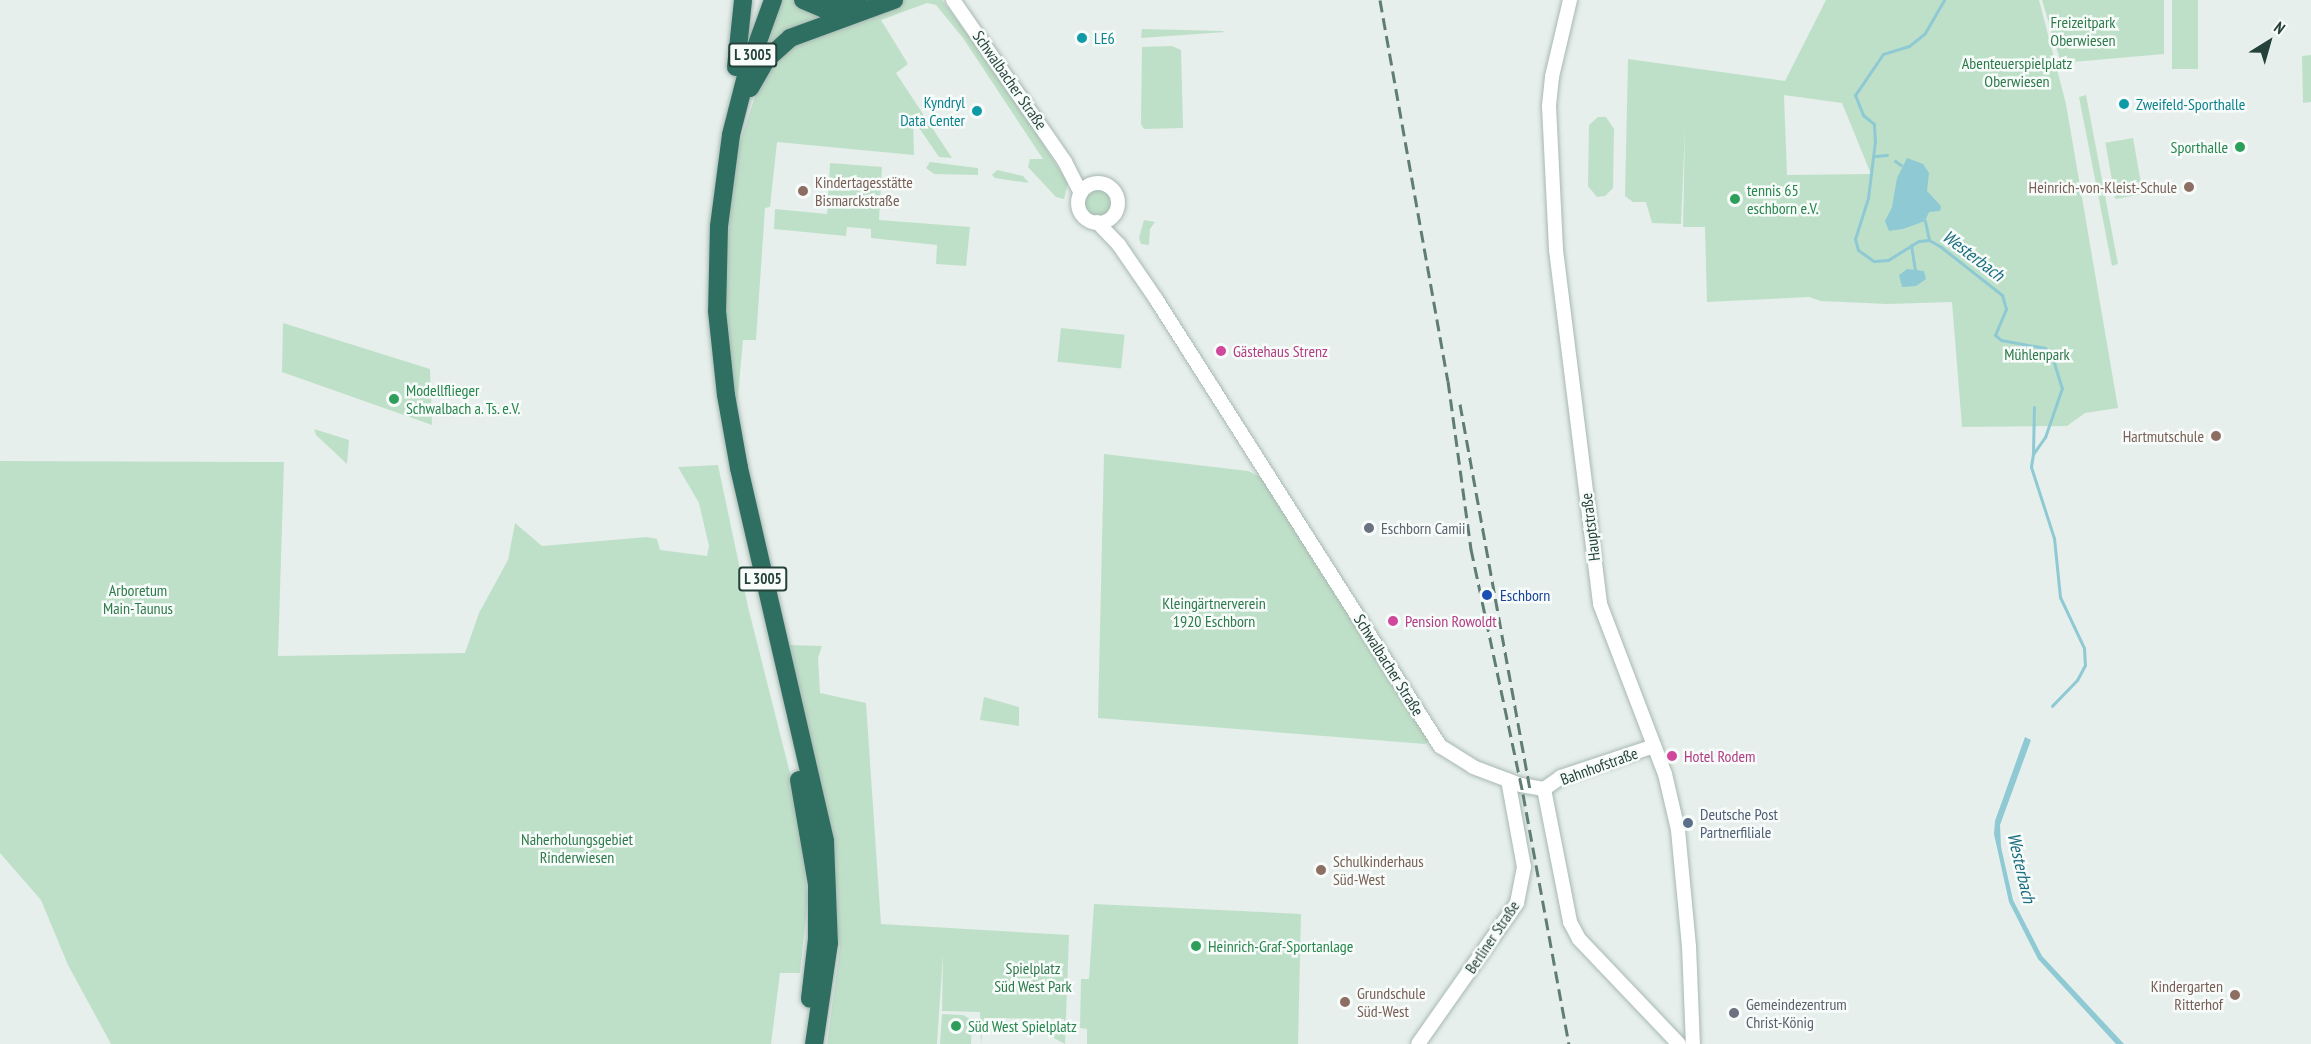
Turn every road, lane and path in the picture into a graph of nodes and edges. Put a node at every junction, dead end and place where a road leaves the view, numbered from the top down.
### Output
1 (743, 0) edge
2 (760, 0) edge
3 (772, 0) edge
4 (803, 0) edge
5 (858, 0) edge
6 (894, 0) edge
7 (953, 0) edge
8 (1570, 0) edge
9 (736, 67) junction
10 (737, 111) junction
11 (1065, 162) junction
12 (1095, 183) junction
13 (1081, 193) junction
14 (1111, 218) junction
15 (1097, 222) junction
16 (1119, 245) junction
17 (1654, 746) junction
18 (1508, 780) junction
19 (1544, 789) junction
20 (819, 1021) junction
21 (1676, 1040) edge
22 (1693, 1041) edge
23 (802, 1044) edge
24 (814, 1044) edge
25 (820, 1044) edge
26 (1418, 1044) edge

1 - 9 highway
2 - 9 highway, L 3005
3 - 10 highway, L 3005
4 - 5 highway
6 - 10 highway
7 - 11 street, Schwalbacher Straße
8 - 17 street, Hauptstraße
9 - 23 highway, L 3005
10 - 20 highway, L 3005
11 - 12 street, Schwalbacher Straße
11 - 13 street, Schwalbacher Straße
12 - 13 street
12 - 14 street, Schwalbacher Straße
13 - 15 street, Schwalbacher Straße
14 - 15 street
14 - 16 street, Schwalbacher Straße
15 - 16 street, Schwalbacher Straße
16 - 18 street, Schwalbacher Straße
17 - 19 street, Bahnhofstraße
17 - 22 street, Hauptstraße
18 - 19 street, Schwalbacher Straße
18 - 26 street, Berliner Straße
19 - 21 street
20 - 24 highway, L 3005
20 - 25 highway
21 - 22 street

